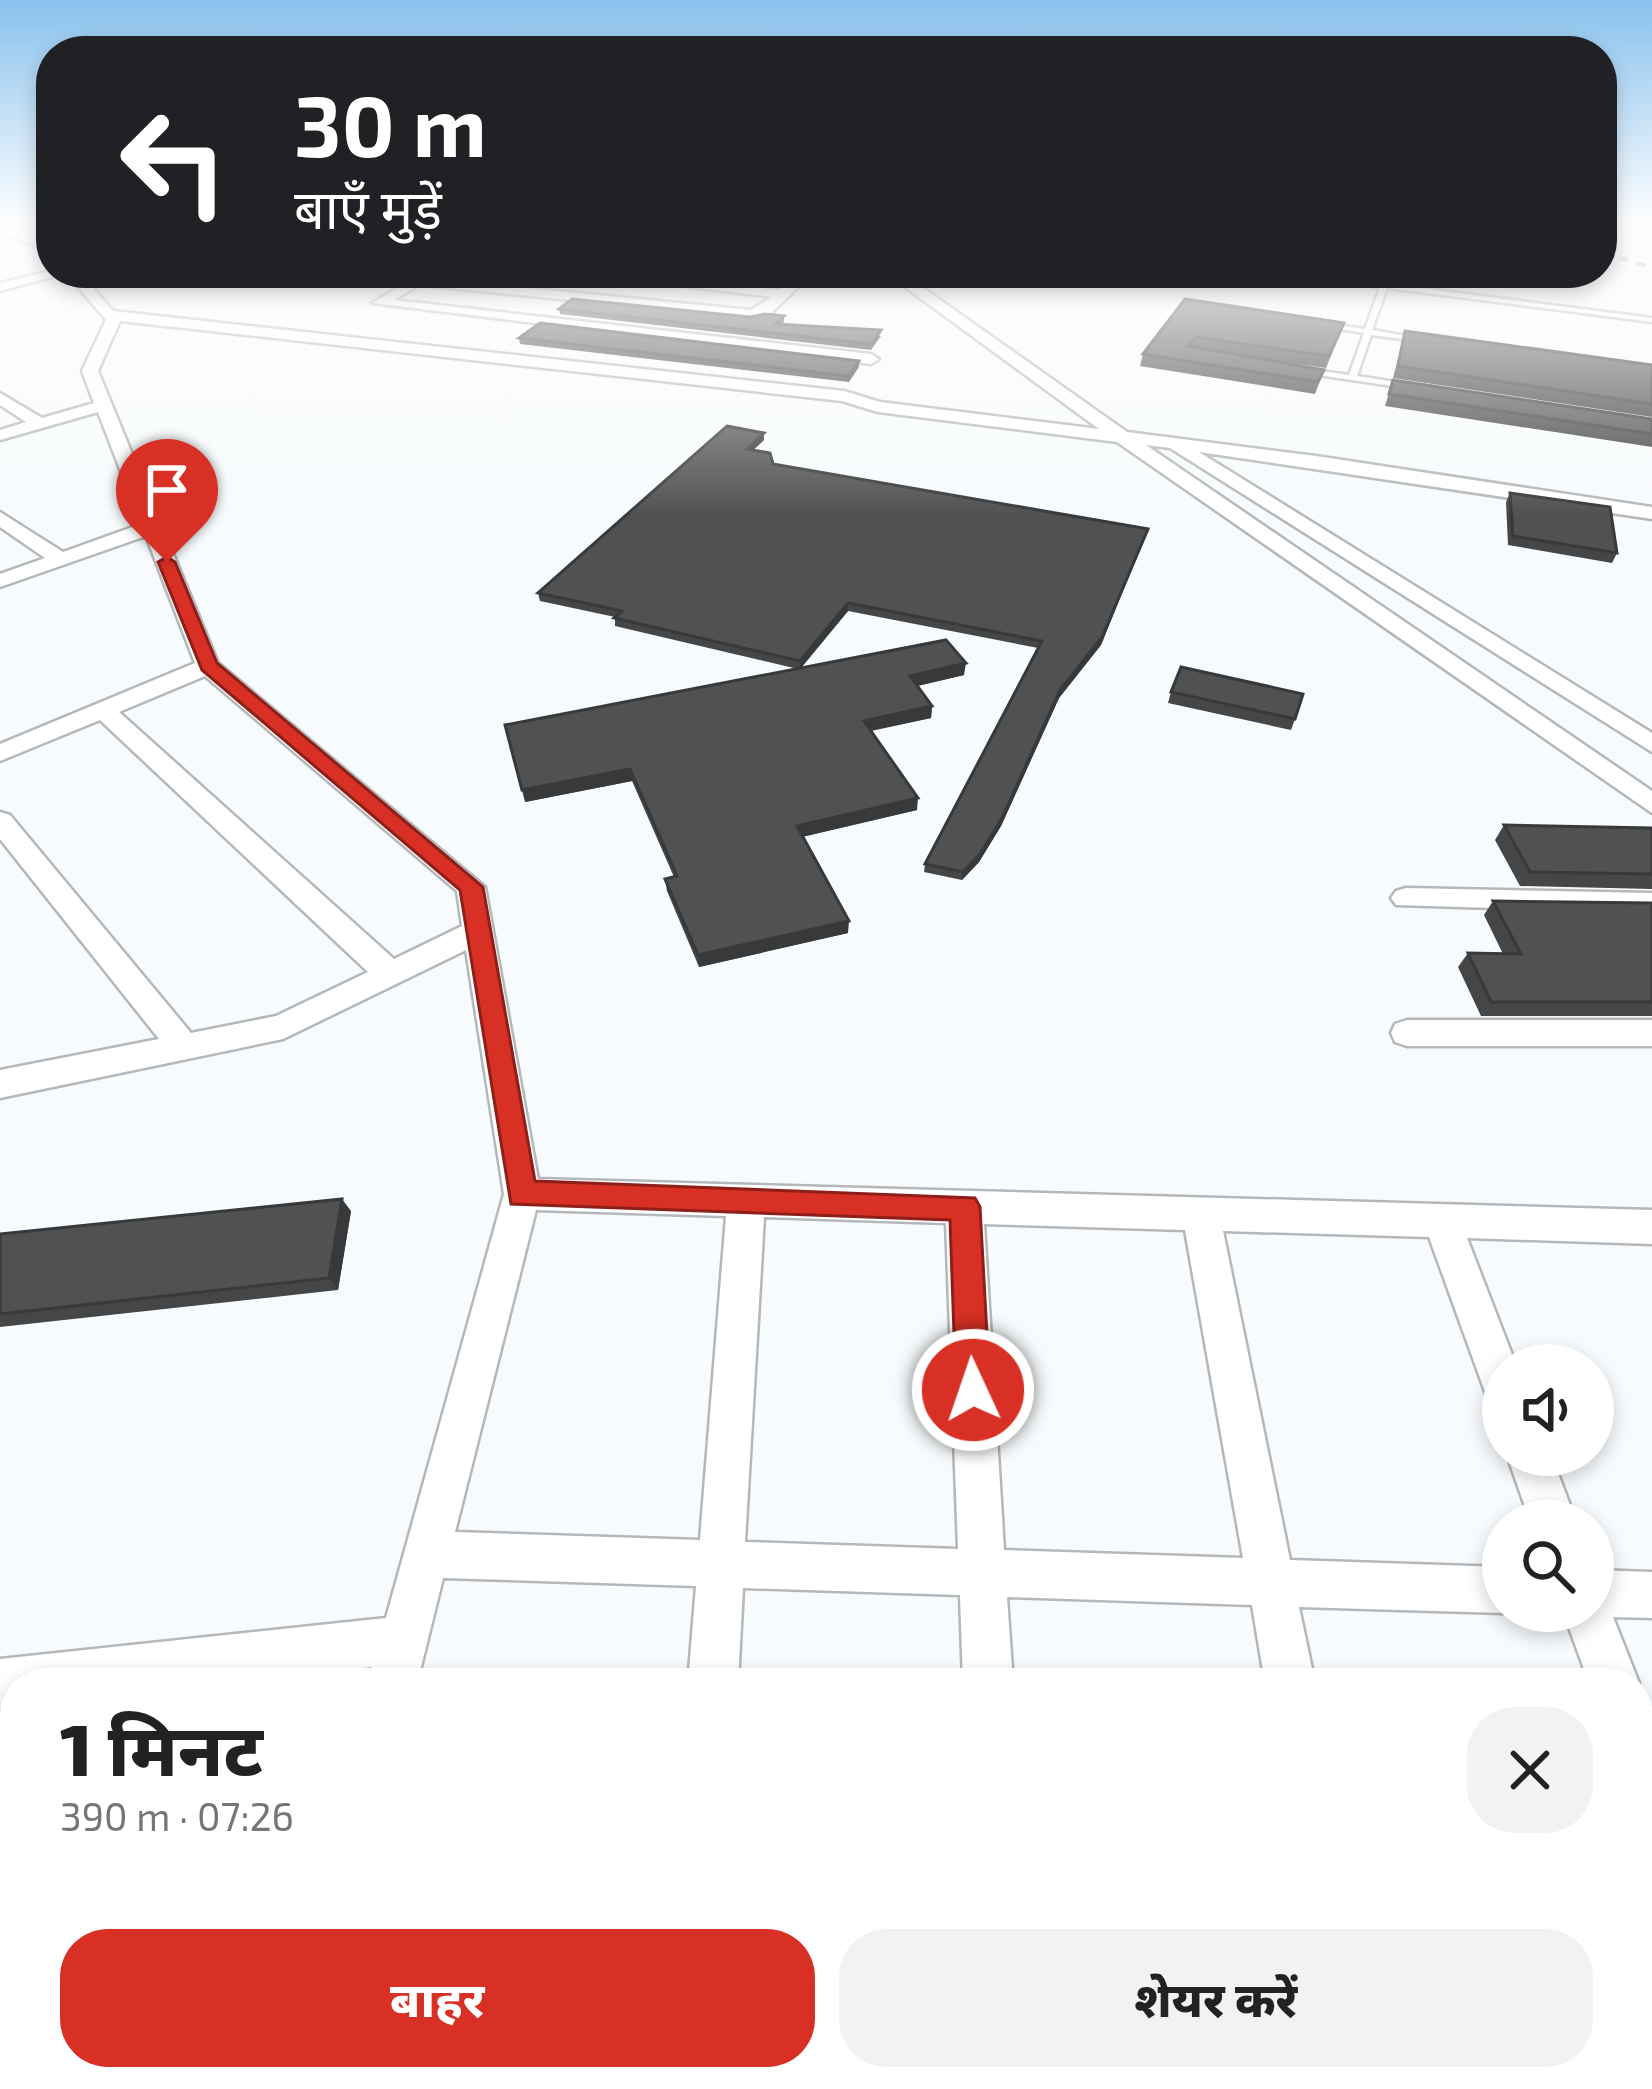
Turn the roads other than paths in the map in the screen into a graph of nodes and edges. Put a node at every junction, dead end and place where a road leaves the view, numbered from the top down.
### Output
1 (111, 321) edge
2 (167, 321) edge
3 (521, 321) edge
4 (539, 321) edge
5 (966, 321) edge
6 (991, 321) edge
7 (1372, 321) edge
8 (1305, 322) edge
9 (996, 325) dead end
10 (507, 332) dead end
11 (1368, 332) junction
12 (1439, 342) edge
13 (490, 344) dead end
14 (474, 355) junction
15 (1284, 368) edge
16 (1352, 378) junction
17 (1421, 388) edge
18 (844, 396) junction
19 (0, 398) edge
20 (104, 405) junction
21 (40, 424) junction
22 (1126, 427) junction
23 (0, 436) edge
24 (1169, 441) junction
25 (1652, 513) edge
26 (0, 518) edge
27 (153, 527) junction
28 (62, 560) junction
29 (0, 581) edge
30 (208, 666) junction
31 (103, 710) junction
32 (1652, 744) edge
33 (0, 753) edge
34 (1652, 804) edge
35 (0, 821) edge
36 (1406, 898) dead end
37 (1652, 903) edge
38 (478, 931) junction
39 (390, 974) junction
40 (1408, 1033) dead end
41 (1652, 1033) edge
42 (184, 1047) junction
43 (0, 1084) edge
44 (522, 1194) junction
45 (746, 1201) junction
46 (964, 1207) junction
47 (1201, 1214) junction
48 (1442, 1221) junction
49 (1652, 1227) edge
50 (1488, 1344) edge
51 (425, 1554) junction
52 (723, 1564) junction
53 (982, 1573) junction
54 (1269, 1582) junction
55 (1482, 1589) edge
56 (1614, 1594) edge
57 (1652, 1595) edge
58 (1595, 1632) edge
59 (397, 1662) edge
60 (289, 1668) edge
61 (714, 1668) edge
62 (987, 1668) edge
63 (1287, 1668) edge
64 (1608, 1668) edge

1 - 20 street
2 - 14 street
3 - 10 street
4 - 18 street
5 - 22 street
6 - 9 street
7 - 11 lane
8 - 11 lane
11 - 12 lane
11 - 16 lane
13 - 14 street
14 - 18 street
15 - 16 lane
16 - 17 lane
18 - 22 street
19 - 21 street
20 - 21 street
20 - 27 street
21 - 23 street
22 - 24 street
22 - 34 street
24 - 25 street
24 - 32 street
26 - 28 street
27 - 28 street
27 - 30 street
28 - 29 street
30 - 31 street
30 - 38 street
31 - 33 street
31 - 39 street
35 - 42 street
36 - 37 street
38 - 39 street
38 - 44 street
39 - 42 street
40 - 41 street
42 - 43 street
44 - 45 street
44 - 51 street
45 - 46 street
45 - 52 street
46 - 47 street
46 - 53 street
47 - 48 street
47 - 54 street
48 - 49 street
48 - 50 street
51 - 52 street
51 - 59 street
52 - 53 street
52 - 61 street
53 - 54 street
53 - 62 street
54 - 55 street
54 - 63 street
56 - 57 street
58 - 64 street
59 - 60 street

